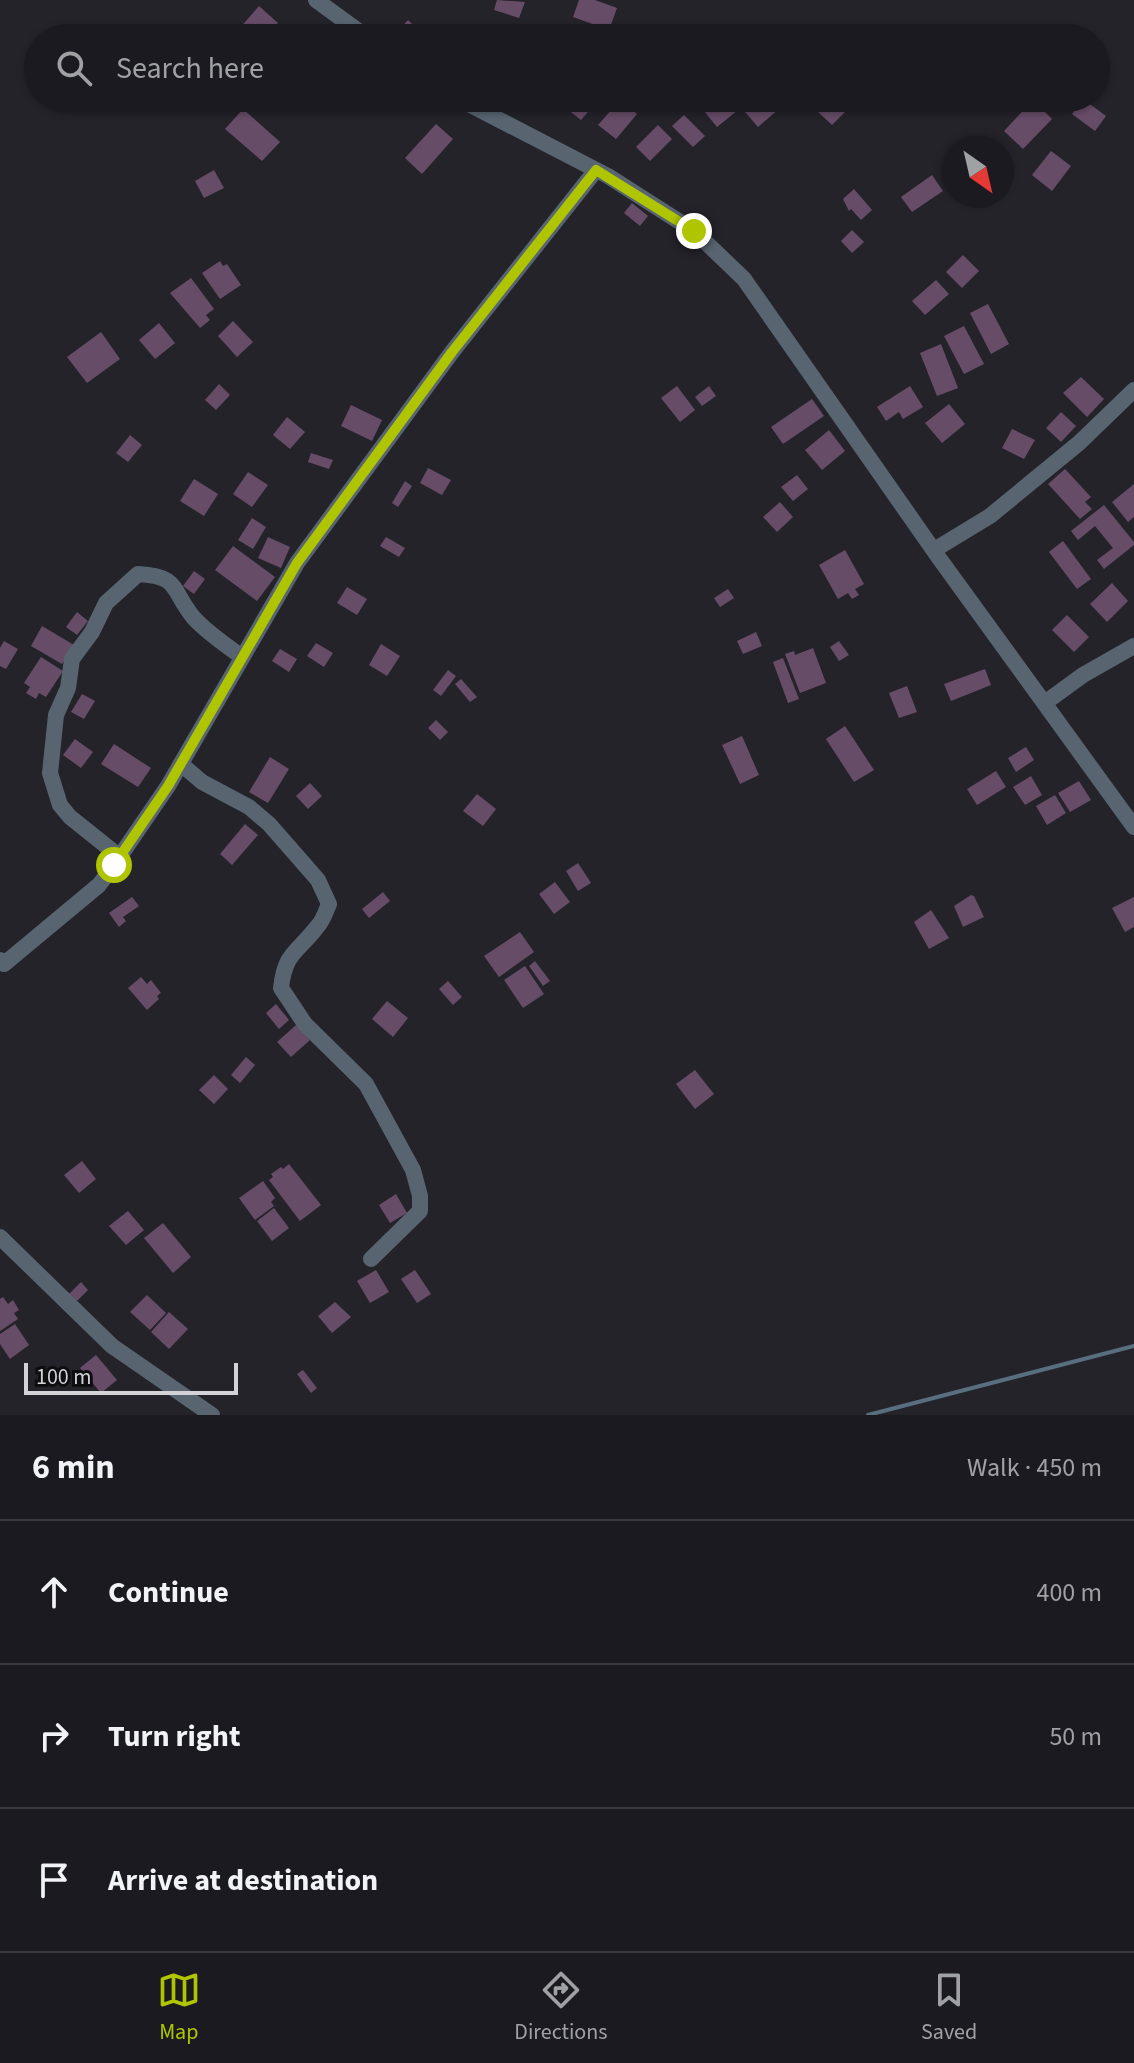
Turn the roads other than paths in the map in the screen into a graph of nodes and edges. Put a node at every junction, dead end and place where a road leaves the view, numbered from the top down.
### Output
1 (316, 0) edge
2 (349, 24) edge
3 (484, 112) edge
4 (596, 170) junction
5 (1134, 390) edge
6 (934, 550) junction
7 (1134, 646) edge
8 (242, 657) junction
9 (1046, 702) junction
10 (181, 764) junction
11 (1134, 827) edge
12 (120, 857) junction
13 (0, 960) edge
14 (0, 1237) edge
15 (371, 1259) dead end
16 (212, 1415) edge

1 - 2 street
3 - 4 street
4 - 6 street
4 - 8 street
5 - 6 street
6 - 9 street
7 - 9 street
8 - 10 street
8 - 12 street
9 - 11 street
10 - 12 street
10 - 15 street
12 - 13 street
14 - 16 street

